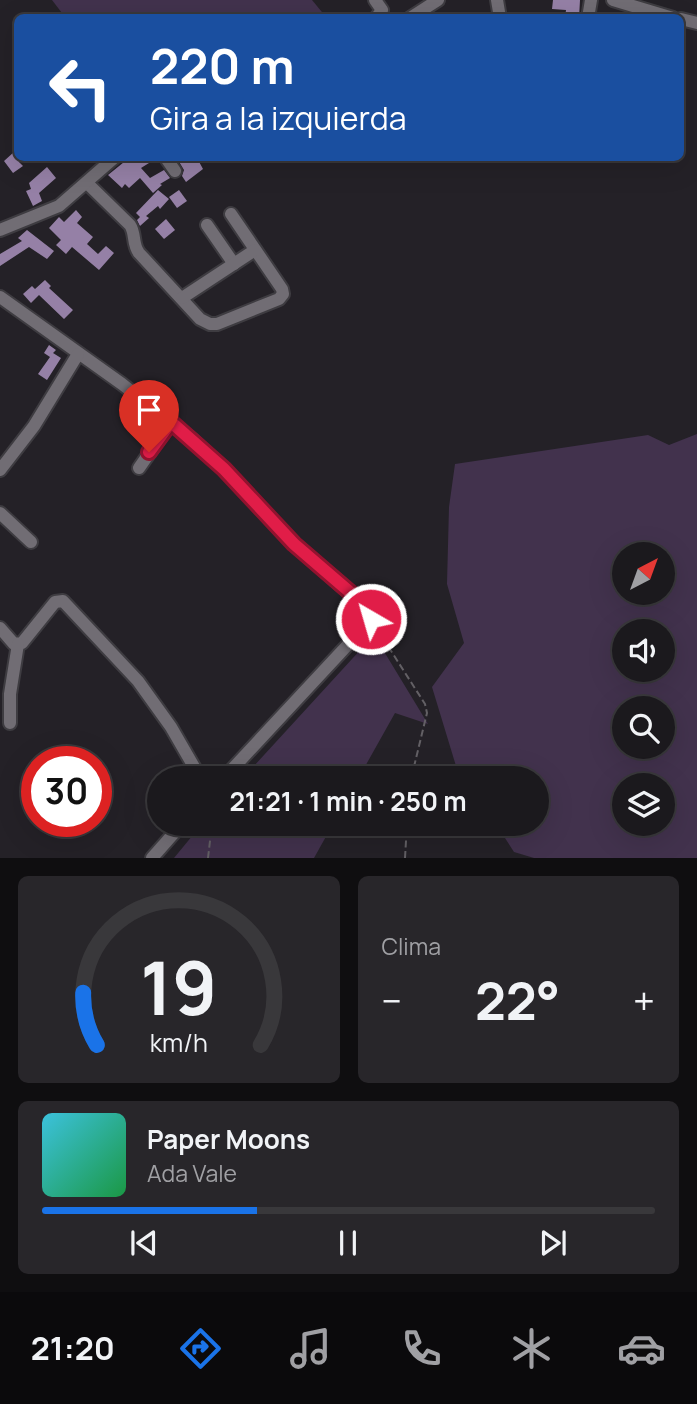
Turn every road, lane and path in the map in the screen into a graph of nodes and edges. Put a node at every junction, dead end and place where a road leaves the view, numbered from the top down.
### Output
1 (438, 0) edge
2 (613, 0) edge
3 (416, 14) edge
4 (660, 14) edge
5 (111, 161) edge
6 (168, 161) edge
7 (175, 171) dead end
8 (87, 183) junction
9 (232, 214) dead end
10 (206, 225) dead end
11 (0, 230) edge
12 (256, 250) junction
13 (234, 264) junction
14 (0, 297) edge
15 (183, 298) junction
16 (78, 354) junction
17 (171, 422) junction
18 (1, 466) edge
19 (139, 468) dead end
20 (0, 513) edge
21 (31, 542) dead end
22 (371, 619) junction
23 (0, 628) edge
24 (18, 644) junction
25 (10, 723) dead end
26 (194, 766) edge
27 (235, 766) edge
28 (414, 766) edge
29 (171, 836) edge
30 (211, 836) edge
31 (406, 836) edge
32 (152, 858) edge
33 (208, 858) edge
34 (405, 858) edge

1 - 3 street
2 - 4 street
5 - 8 street
6 - 7 street
8 - 11 street
8 - 15 street
9 - 12 street
10 - 13 street
12 - 13 street
12 - 15 street
13 - 15 street
14 - 16 street
16 - 17 street
16 - 18 street
17 - 19 street
17 - 22 street
20 - 21 street
22 - 27 street
22 - 28 path
23 - 24 street
24 - 25 street
24 - 26 street
29 - 32 street
30 - 33 path
31 - 34 path

